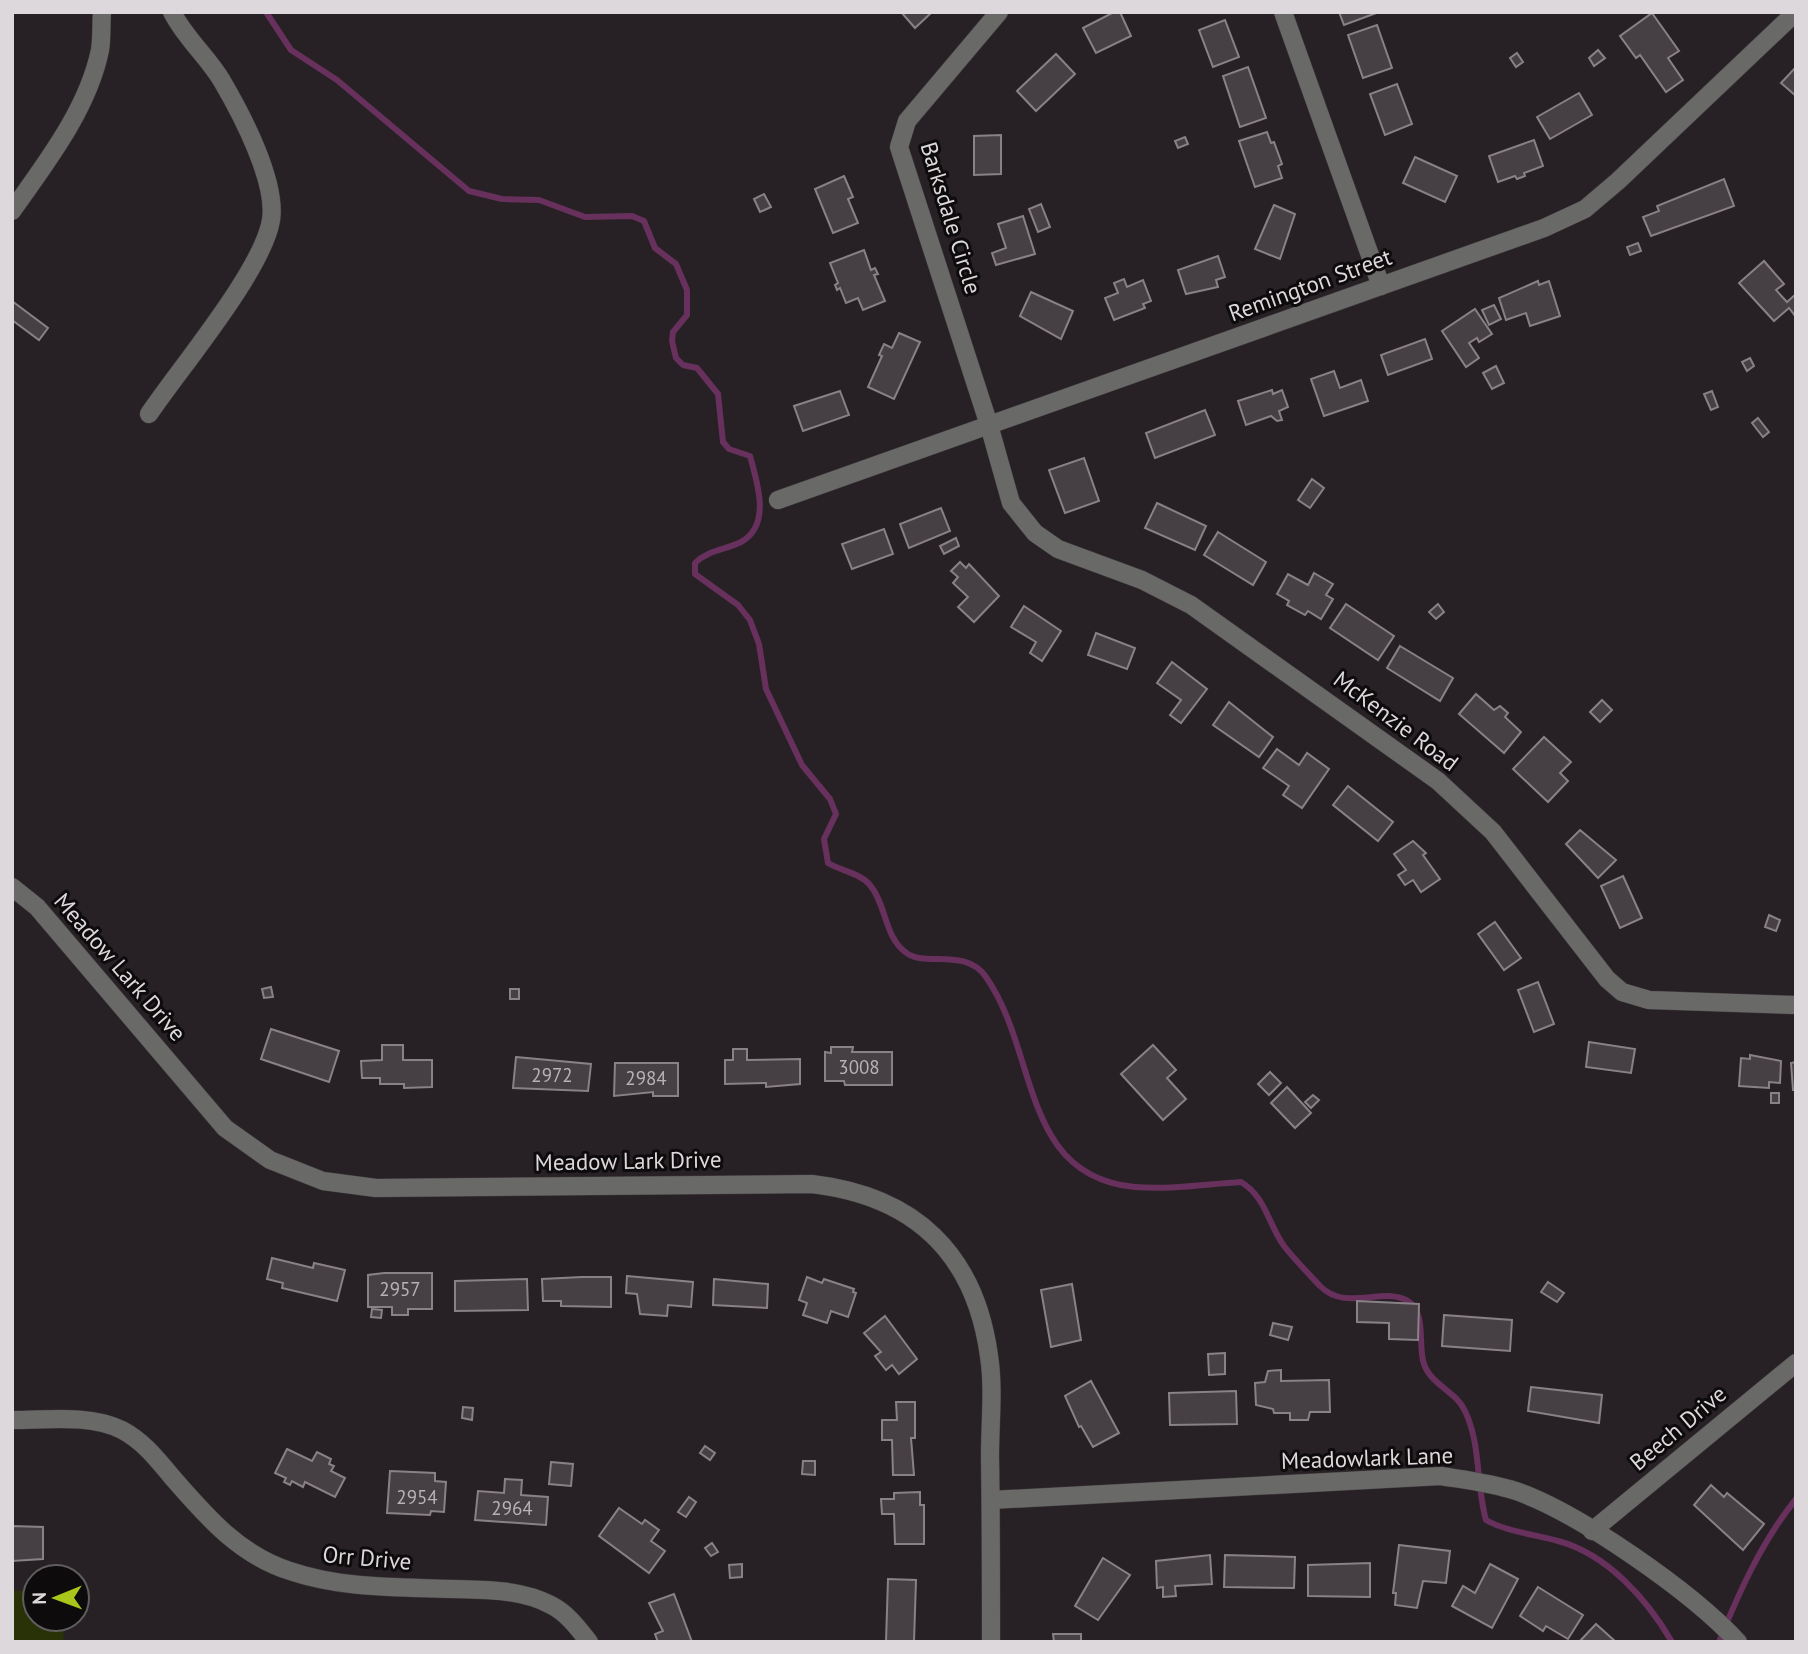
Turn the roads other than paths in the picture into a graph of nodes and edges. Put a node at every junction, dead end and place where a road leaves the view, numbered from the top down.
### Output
1 (102, 12) edge
2 (172, 12) edge
3 (999, 12) edge
4 (1283, 12) edge
5 (1796, 12) edge
6 (12, 211) edge
7 (1381, 286) junction
8 (149, 414) dead end
9 (989, 425) junction
10 (778, 500) dead end
11 (12, 887) edge
12 (1796, 1005) edge
13 (1796, 1363) edge
14 (12, 1420) edge
15 (991, 1500) junction
16 (1592, 1531) junction
17 (589, 1642) edge
18 (992, 1642) edge
19 (1738, 1642) edge

1 - 6 street
2 - 8 street
3 - 9 street, Barksdale Circle
4 - 7 street
5 - 7 street, Remington Street
7 - 9 street, Remington Street
9 - 10 street, Remington Street
9 - 12 street, McKenzie Road
11 - 15 street, Meadow Lark Drive
13 - 16 street, Beech Drive
14 - 17 street, Orr Drive
15 - 16 street, Meadowlark Lane
15 - 18 street, Meadow Lark Drive
16 - 19 street, Meadowlark Lane

